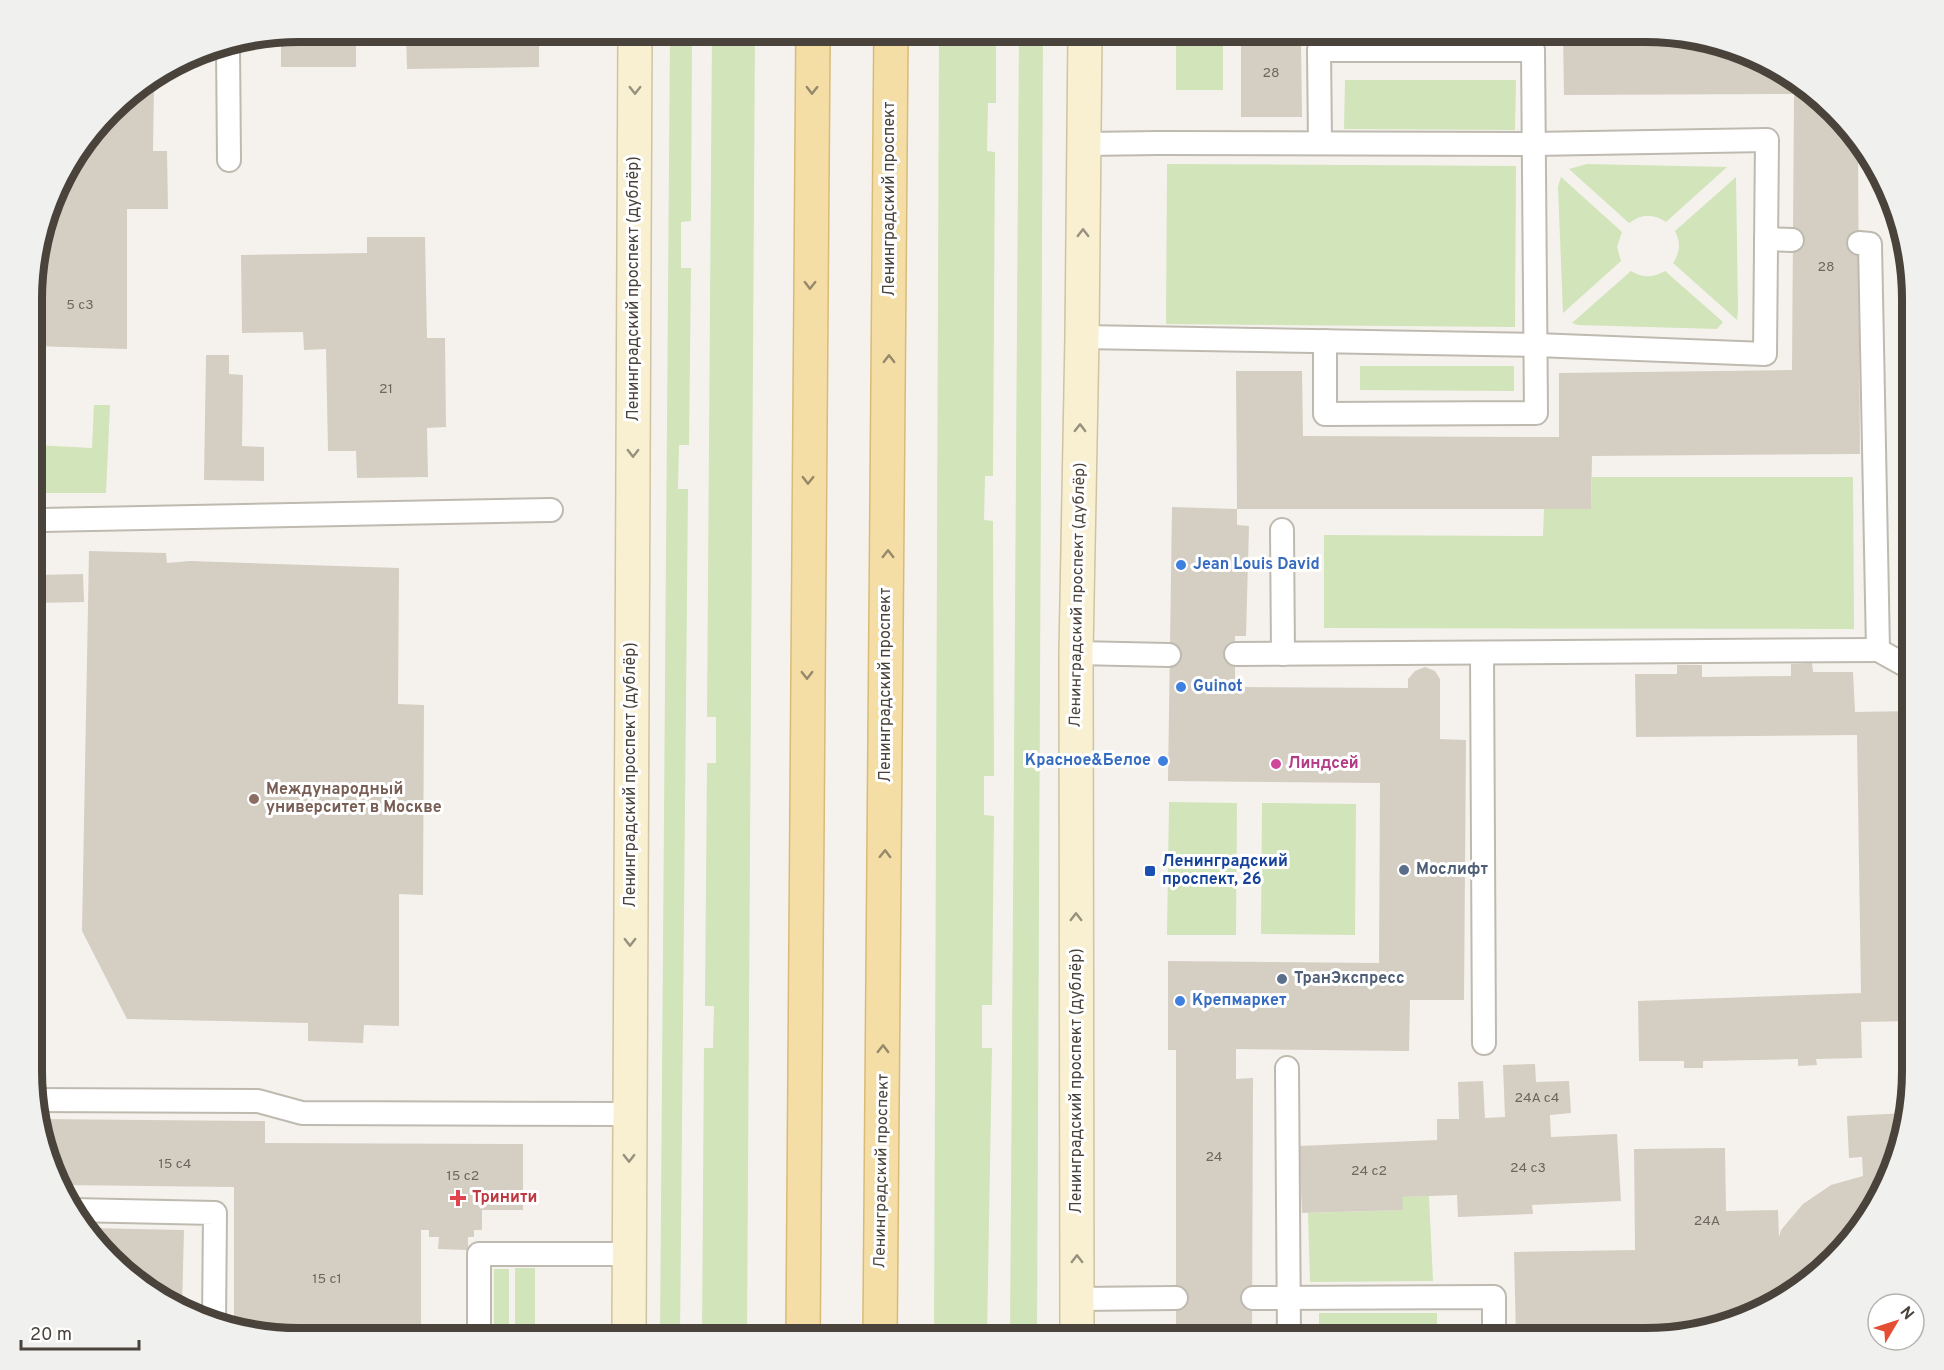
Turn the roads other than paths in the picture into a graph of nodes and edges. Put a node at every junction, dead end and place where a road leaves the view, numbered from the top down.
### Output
1 (635, 42) edge
2 (813, 42) edge
3 (891, 42) edge
4 (1085, 42) edge
5 (228, 53) edge
6 (1320, 143) junction
7 (1084, 144) junction
8 (1533, 144) junction
9 (229, 160) dead end
10 (1766, 239) junction
11 (1792, 240) dead end
12 (1859, 243) dead end
13 (1082, 337) junction
14 (1325, 341) junction
15 (1536, 345) junction
16 (551, 510) dead end
17 (42, 520) edge
18 (1282, 530) dead end
19 (1878, 650) junction
20 (1076, 653) junction
21 (1482, 653) junction
22 (1236, 654) dead end
23 (1283, 654) junction
24 (1169, 655) dead end
25 (1902, 663) edge
26 (1484, 1043) dead end
27 (1287, 1068) dead end
28 (44, 1100) edge
29 (629, 1114) junction
30 (83, 1210) edge
31 (629, 1254) junction
32 (1176, 1298) dead end
33 (1253, 1298) dead end
34 (1289, 1298) junction
35 (1078, 1299) junction
36 (214, 1313) edge
37 (479, 1328) edge
38 (628, 1328) edge
39 (802, 1328) edge
40 (880, 1328) edge
41 (1077, 1328) edge
42 (1289, 1328) edge
43 (1494, 1328) edge

1 -> 29 main road, Ленинградский проспект (дублёр)
2 -> 39 main road
40 -> 3 main road, Ленинградский проспект
4 - 7 main road, Ленинградский проспект (дублёр)
5 - 9 lane
6 - 7 lane
6 - 8 lane
6 - 8 lane
13 -> 7 main road, Ленинградский проспект (дублёр)
8 - 10 lane
8 - 15 lane
10 - 11 lane
10 - 15 lane
12 - 19 lane
13 - 14 lane
20 -> 13 main road, Ленинградский проспект (дублёр)
14 - 15 lane
14 - 15 lane
16 - 17 lane
18 - 23 lane
19 - 21 lane
19 - 25 lane
20 - 24 lane
35 -> 20 main road, Ленинградский проспект (дублёр)
21 - 23 lane
21 - 26 lane
22 - 23 lane
27 - 34 lane
28 - 29 lane
29 -> 31 main road, Ленинградский проспект (дублёр)
30 - 36 lane
31 - 37 lane
31 - 38 main road, Ленинградский проспект (дублёр)
32 - 35 lane
33 - 34 lane
34 - 42 lane
34 - 43 lane
35 - 41 main road, Ленинградский проспект (дублёр)

